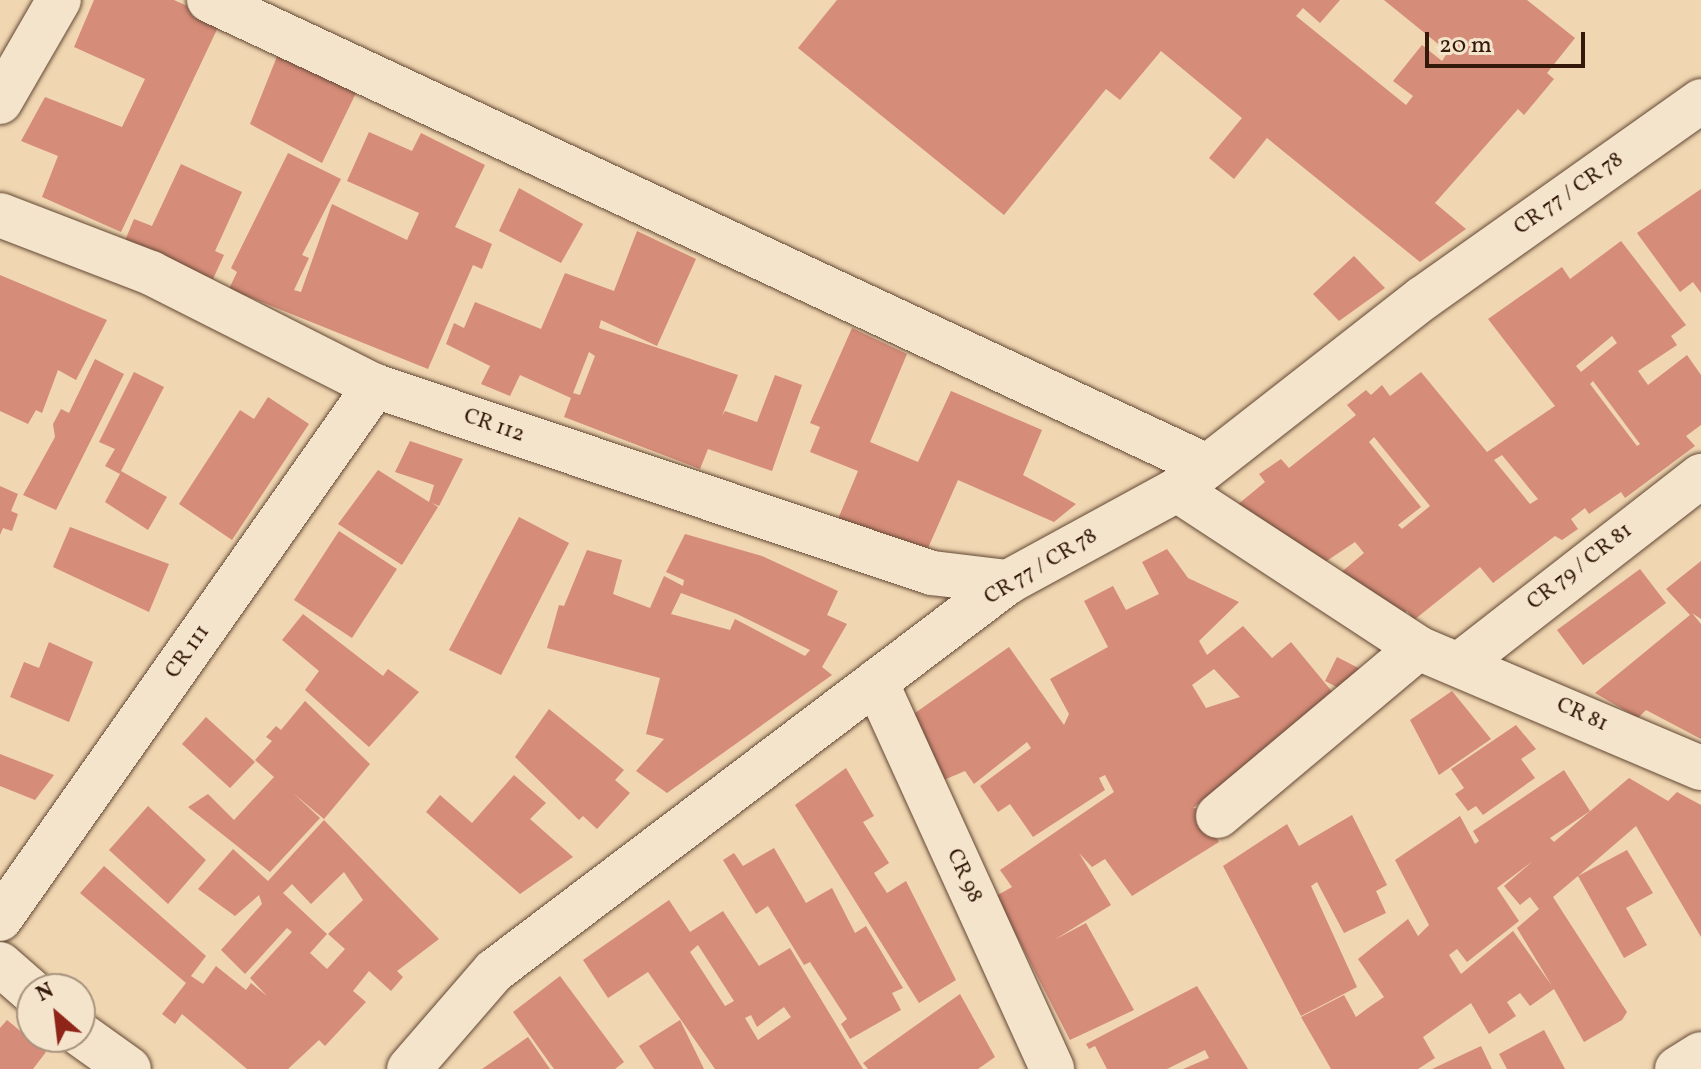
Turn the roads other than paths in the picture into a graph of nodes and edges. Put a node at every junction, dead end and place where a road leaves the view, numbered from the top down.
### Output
1 (59, 0) edge
2 (209, 0) edge
3 (1701, 101) edge
4 (0, 102) edge
5 (0, 215) edge
6 (375, 386) junction
7 (1701, 476) edge
8 (1192, 478) junction
9 (1008, 582) junction
10 (1418, 648) junction
11 (1462, 662) junction
12 (876, 682) junction
13 (1701, 768) edge
14 (1218, 816) dead end
15 (0, 919) edge
16 (0, 964) edge
17 (16, 978) edge
18 (90, 1053) edge
19 (1701, 1054) edge
20 (129, 1069) edge
21 (409, 1069) edge
22 (1052, 1069) edge
23 (1677, 1069) edge

1 - 4 street
2 - 8 street, CR 81
3 - 8 street, CR 77 / CR 78
5 - 6 street, CR 112
6 - 9 street, CR 112
6 - 15 street, CR 111
7 - 11 street, CR 79 / CR 81
8 - 9 street, CR 77 / CR 78
8 - 10 street, CR 81
9 - 12 street, CR 77 / CR 78
10 - 11 street, CR 81
10 - 14 street
11 - 13 street, CR 81
12 - 21 street, CR 77 / CR 78
12 - 22 street, CR 98
16 - 17 street
18 - 20 street
19 - 23 street

